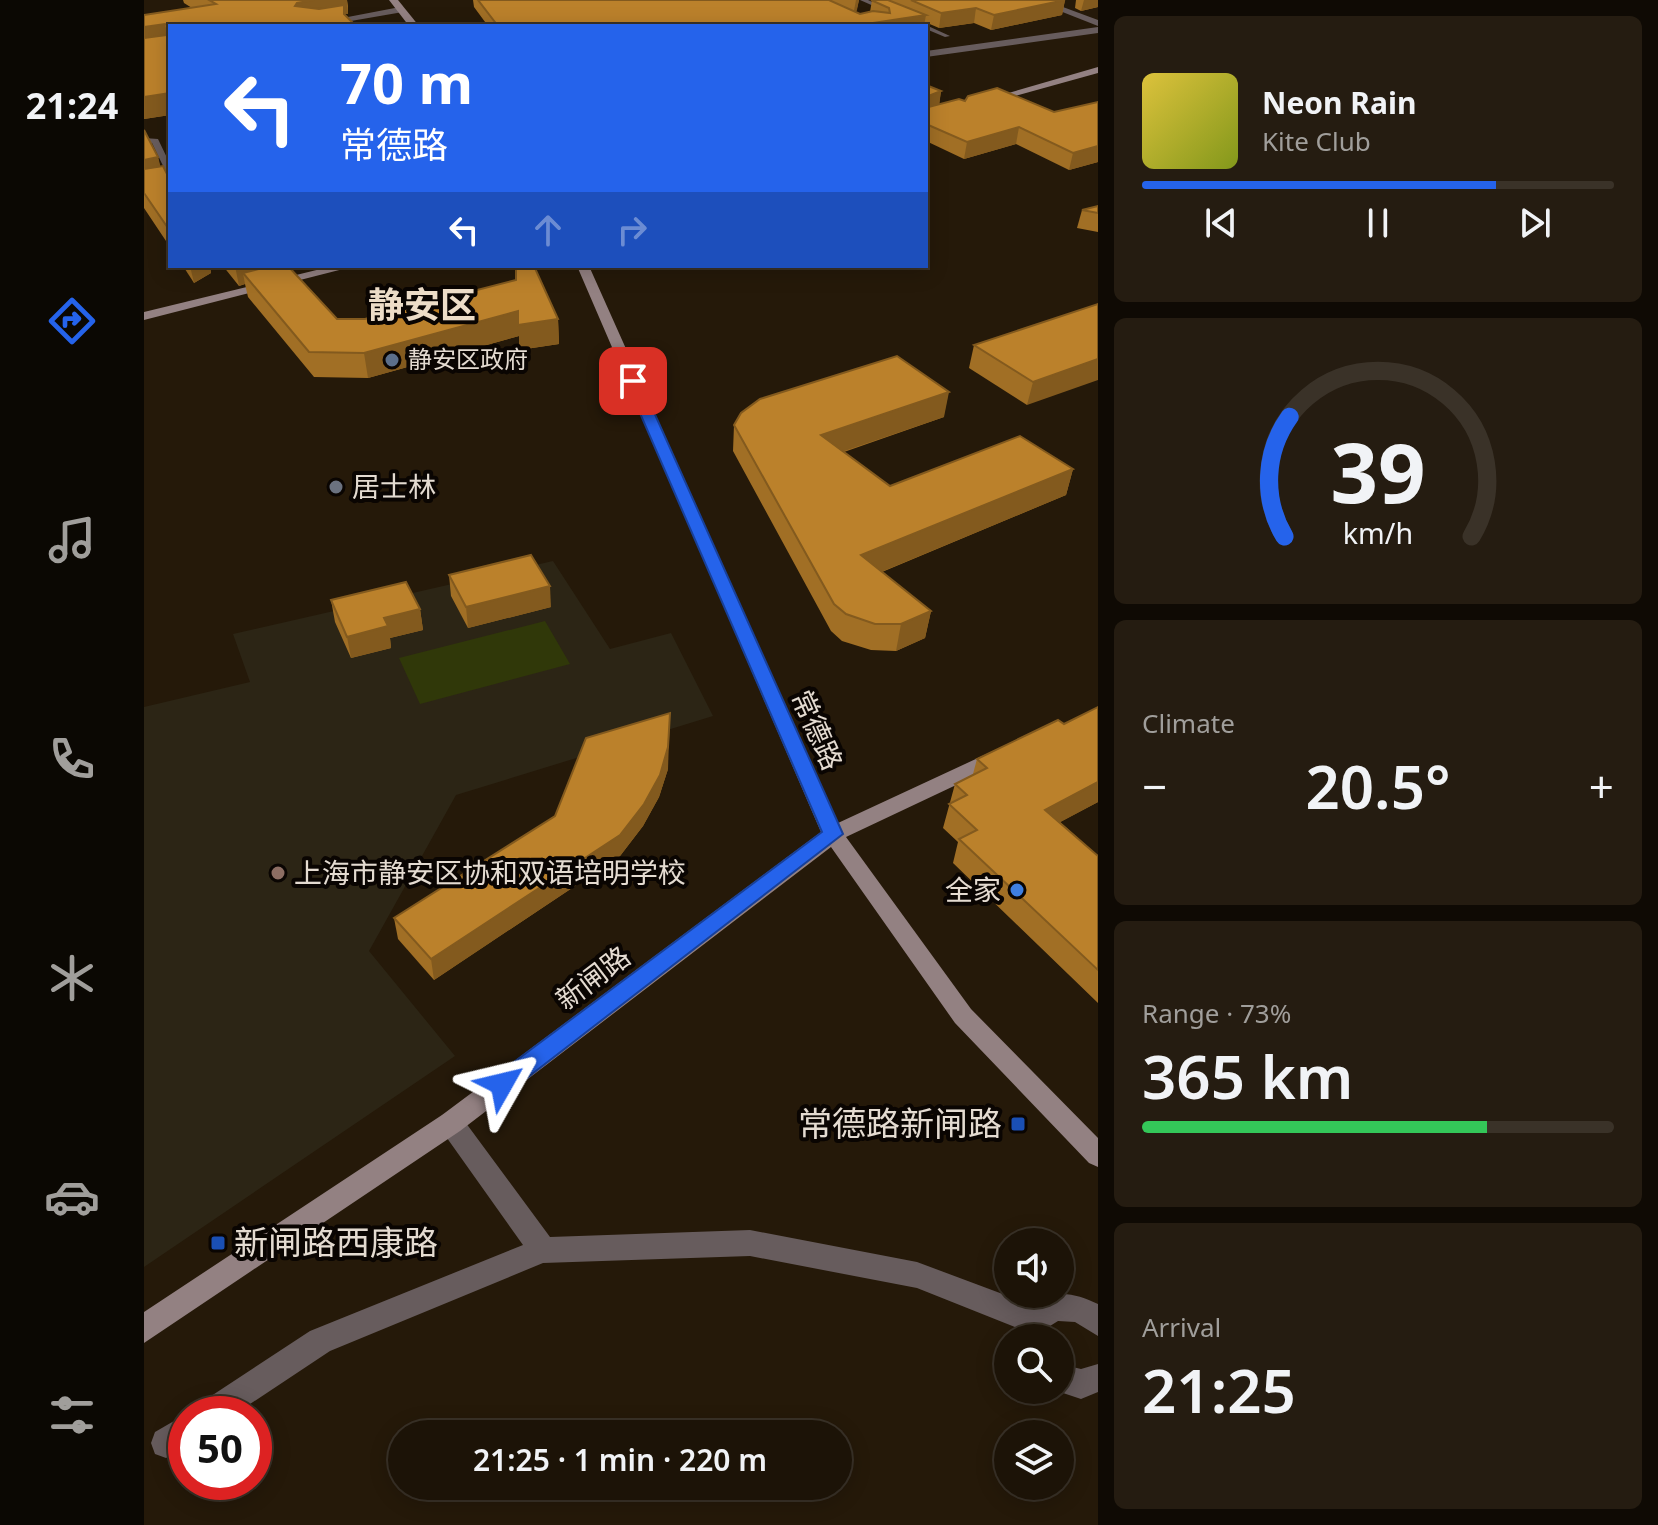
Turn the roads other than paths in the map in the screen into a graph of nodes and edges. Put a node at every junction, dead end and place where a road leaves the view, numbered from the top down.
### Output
1 (393, 0) edge
2 (1036, 0) edge
3 (1078, 2) dead end
4 (862, 4) edge
5 (1055, 7) junction
6 (400, 10) junction
7 (900, 16) edge
8 (890, 20) edge
9 (912, 21) edge
10 (1098, 23) edge
11 (318, 24) edge
12 (412, 24) edge
13 (920, 24) edge
14 (928, 27) edge
15 (1098, 30) edge
16 (928, 37) edge
17 (928, 54) edge
18 (1098, 70) edge
19 (970, 105) edge
20 (144, 140) edge
21 (168, 168) edge
22 (341, 268) edge
23 (584, 268) edge
24 (144, 316) edge
25 (1014, 749) edge
26 (833, 834) junction
27 (451, 1123) junction
28 (1098, 1155) edge
29 (543, 1250) junction
30 (1098, 1322) edge
31 (1021, 1324) edge
32 (1037, 1324) edge
33 (144, 1329) edge
34 (1098, 1378) edge
35 (1074, 1382) edge
36 (236, 1396) edge

1 - 6 main road
2 - 5 street
3 - 5 street
4 - 7 lane
4 - 8 lane
5 - 10 street
6 - 11 street
6 - 12 main road
9 - 13 lane
14 - 16 lane
15 - 17 street
18 - 19 main road
20 - 21 lane
22 - 24 main road
23 - 26 main road, 常德路
25 - 26 main road, 新闸路
26 - 27 main road, 新闸路
26 - 28 main road, 常德路
27 - 29 street
27 - 33 main road, 新闸路
29 - 31 street
29 - 36 street
30 - 32 street
34 - 35 street

